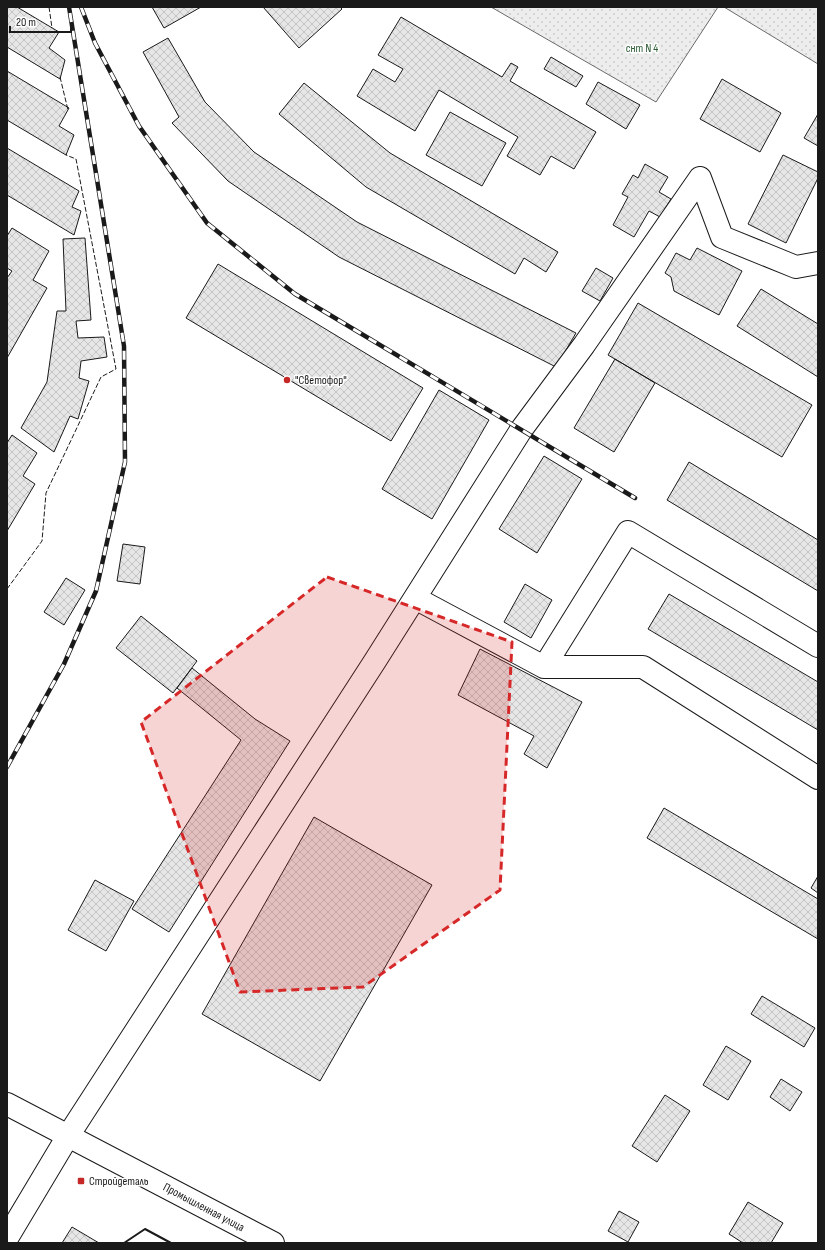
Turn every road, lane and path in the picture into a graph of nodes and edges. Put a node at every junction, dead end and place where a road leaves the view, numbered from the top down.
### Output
1 (818, 263) edge
2 (415, 598) junction
3 (818, 646) edge
4 (544, 667) junction
5 (818, 778) edge
6 (7, 1104) edge
7 (68, 1136) junction
8 (7, 1238) edge
9 (273, 1243) edge

1 - 2 main road
2 - 4 main road
2 - 7 main road
3 - 4 main road
4 - 5 main road
6 - 7 main road, Промышленная улица
7 - 8 main road
7 - 9 main road, Промышленная улица

